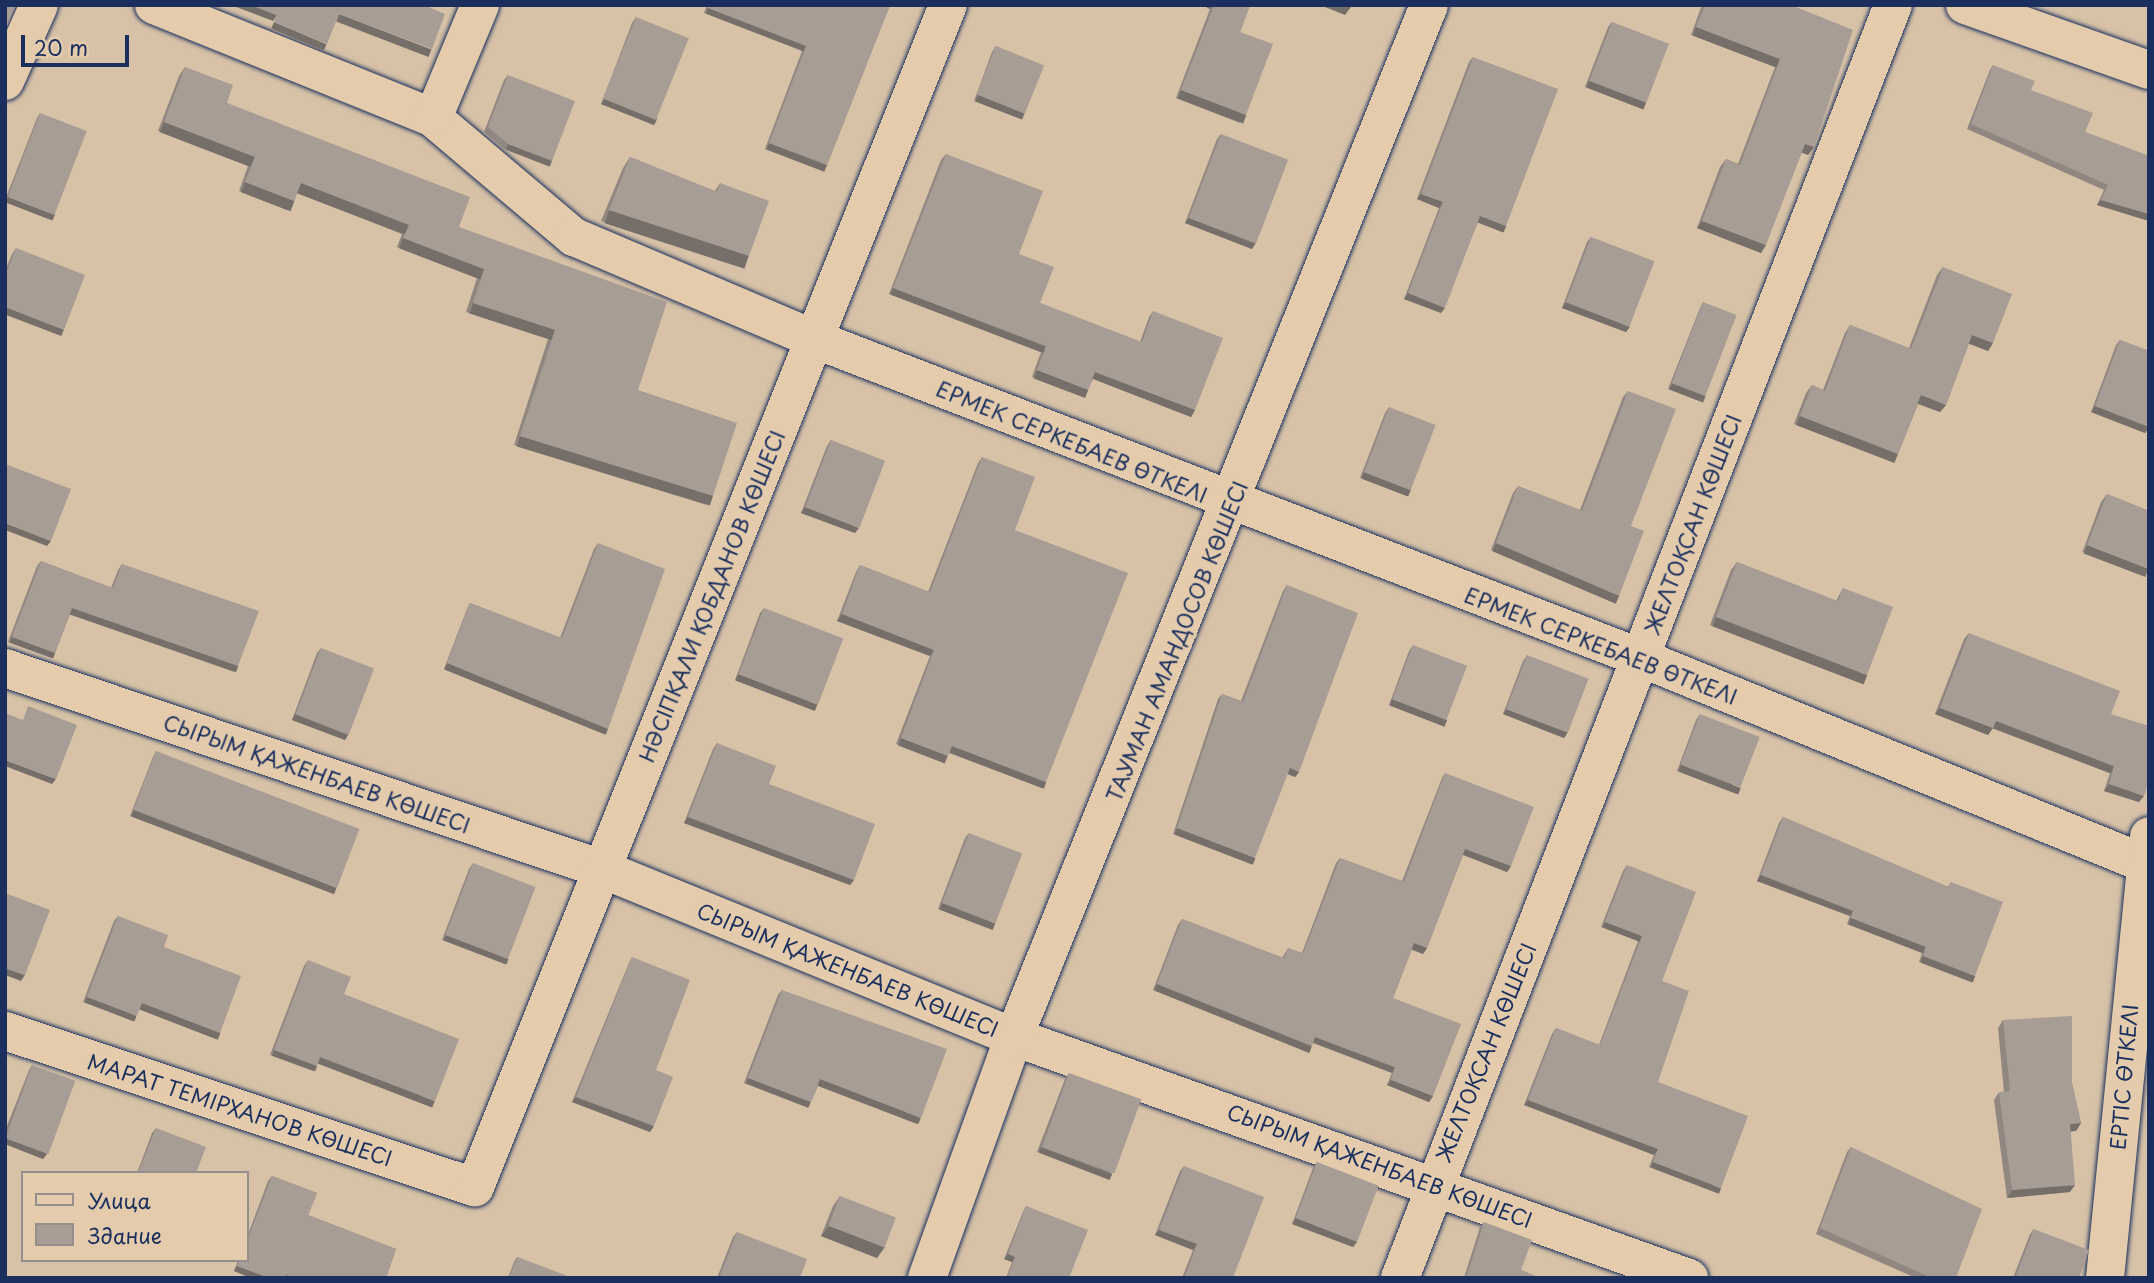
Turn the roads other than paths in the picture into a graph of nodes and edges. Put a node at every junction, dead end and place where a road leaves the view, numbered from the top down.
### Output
1 (39, 5) edge
2 (154, 5) edge
3 (480, 5) edge
4 (948, 5) edge
5 (1429, 5) edge
6 (1893, 5) edge
7 (1965, 5) edge
8 (2149, 70) edge
9 (5, 81) edge
10 (433, 118) junction
11 (814, 339) junction
12 (1233, 505) junction
13 (1641, 658) junction
14 (5, 668) edge
15 (2145, 849) edge
16 (602, 869) junction
17 (5, 1031) edge
18 (1014, 1037) junction
19 (1434, 1182) junction
20 (475, 1188) joint
21 (927, 1278) edge
22 (1400, 1278) edge
23 (1689, 1278) edge
24 (2105, 1278) edge

1 - 9 street
2 - 10 street, ЕРМЕК СЕРКЕБАЕВ ӨТКЕЛІ
3 - 10 street
4 - 11 street, НӘСІПҚАЛИ ҚОБДАНОВ КӨШЕСІ
5 - 12 street, ТАУМАН АМАНДОСОВ КӨШЕСІ
6 - 13 street, ЖЕЛТОҚСАН КӨШЕСІ
7 - 8 street
10 - 11 street, ЕРМЕК СЕРКЕБАЕВ ӨТКЕЛІ
11 - 12 street, ЕРМЕК СЕРКЕБАЕВ ӨТКЕЛІ
11 - 16 street, НӘСІПҚАЛИ ҚОБДАНОВ КӨШЕСІ
12 - 13 street, ЕРМЕК СЕРКЕБАЕВ ӨТКЕЛІ
12 - 18 street, ТАУМАН АМАНДОСОВ КӨШЕСІ
13 - 15 street, ЕРМЕК СЕРКЕБАЕВ ӨТКЕЛІ
13 - 19 street, ЖЕЛТОҚСАН КӨШЕСІ
14 - 16 street, СЫРЫМ ҚАЖЕНБАЕВ КӨШЕСІ
15 - 24 street, ЕРТІС ӨТКЕЛІ
16 - 18 street, СЫРЫМ ҚАЖЕНБАЕВ КӨШЕСІ
16 - 20 street, НӘСІПҚАЛИ ҚОБДАНОВ КӨШЕСІ
17 - 20 street, МАРАТ ТЕМІРХАНОВ КӨШЕСІ
18 - 19 street, СЫРЫМ ҚАЖЕНБАЕВ КӨШЕСІ
18 - 21 street, ТАУМАН АМАНДОСОВ КӨШЕСІ
19 - 22 street, ЖЕЛТОҚСАН КӨШЕСІ
19 - 23 street, СЫРЫМ ҚАЖЕНБАЕВ КӨШЕСІ

